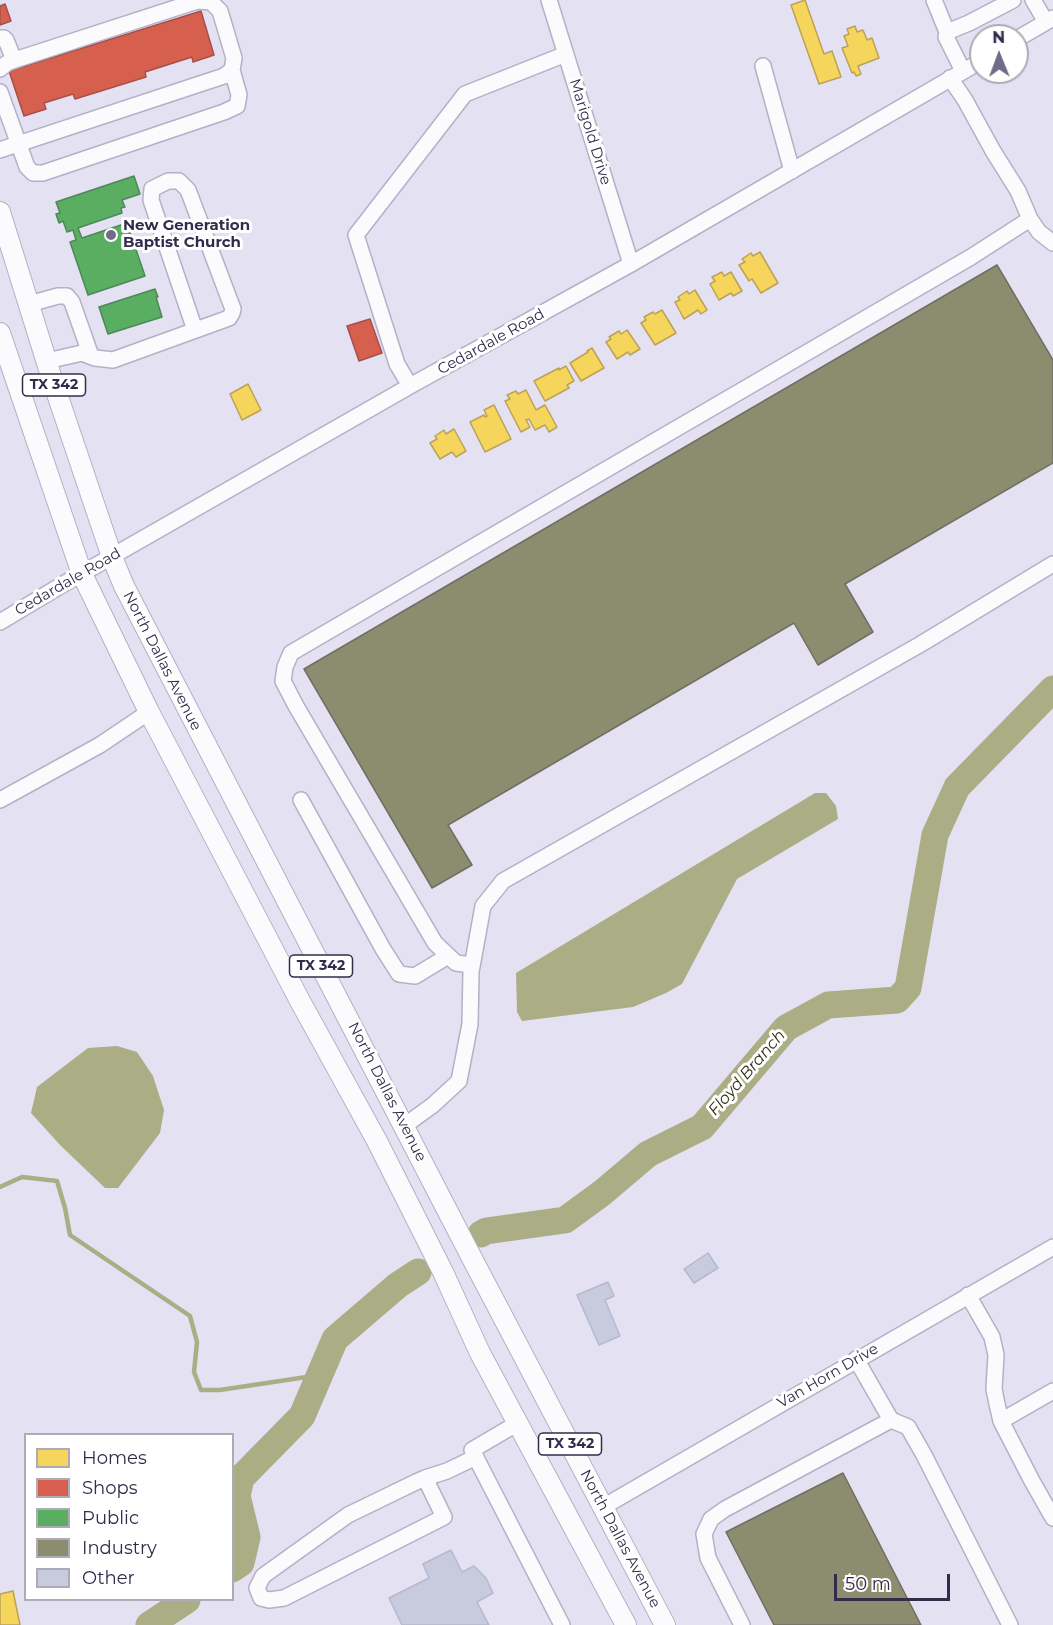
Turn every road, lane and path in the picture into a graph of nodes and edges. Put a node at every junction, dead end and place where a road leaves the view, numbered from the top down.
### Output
1 (549, 0) edge
2 (934, 0) edge
3 (1013, 0) edge
4 (1033, 0) edge
5 (1049, 20) edge
6 (947, 32) junction
7 (1029, 32) edge
8 (0, 38) edge
9 (566, 54) junction
10 (14, 60) junction
11 (763, 66) dead end
12 (969, 68) edge
13 (0, 69) edge
14 (232, 70) junction
15 (957, 75) junction
16 (0, 92) edge
17 (19, 144) junction
18 (0, 150) edge
19 (792, 171) junction
20 (0, 212) edge
21 (1030, 219) junction
22 (1053, 243) edge
23 (631, 264) junction
24 (29, 304) junction
25 (195, 330) junction
26 (0, 333) edge
27 (91, 356) junction
28 (46, 361) junction
29 (410, 386) junction
30 (112, 557) junction
31 (1053, 564) edge
32 (82, 574) junction
33 (0, 622) edge
34 (149, 712) junction
35 (0, 800) edge
36 (301, 800) dead end
37 (448, 956) junction
38 (472, 965) junction
39 (404, 1126) junction
40 (377, 1141) junction
41 (1053, 1247) edge
42 (968, 1295) junction
43 (856, 1359) junction
44 (1053, 1391) edge
45 (891, 1420) junction
46 (1001, 1421) junction
47 (518, 1424) junction
48 (476, 1456) junction
49 (425, 1478) junction
50 (603, 1507) junction
51 (1053, 1518) edge
52 (619, 1623) edge
53 (562, 1625) edge
54 (665, 1625) edge
55 (742, 1625) edge
56 (1010, 1625) edge

1 - 9 street, Marigold Drive
2 - 6 street
3 - 6 street
4 - 5 street
5 - 7 street
6 - 15 street
8 - 10 street
9 - 23 street, Marigold Drive
9 - 29 street
10 - 13 street
10 - 14 street
11 - 19 street
12 - 15 street, Cedardale Road
14 - 17 street
14 - 17 street
15 - 19 street, Cedardale Road
15 - 21 street
16 - 17 street
17 - 18 street
19 - 23 street, Cedardale Road
20 - 24 main road, TX 342
21 - 22 street
21 - 37 street
23 - 29 street, Cedardale Road
24 - 27 street
24 - 28 main road, TX 342
25 - 25 street
25 - 27 street
26 - 32 main road, TX 342
27 - 28 street
28 - 30 main road, TX 342
29 - 30 street, Cedardale Road
30 - 32 street, Cedardale Road
30 - 39 main road, North Dallas Avenue / TX 342
31 - 38 street
32 - 33 street, Cedardale Road
32 - 34 main road, North Dallas Avenue / TX 342
34 - 35 street
34 - 40 main road, North Dallas Avenue / TX 342
36 - 37 street
37 - 38 street
38 - 39 street
39 - 40 main road
39 - 50 main road, North Dallas Avenue / TX 342
40 - 47 main road, North Dallas Avenue / TX 342
41 - 42 street, Van Horn Drive
42 - 43 street, Van Horn Drive
42 - 46 street
43 - 45 street
43 - 50 street, Van Horn Drive
44 - 46 street
45 - 55 street
45 - 56 street
46 - 51 street
47 - 48 street
47 - 52 main road, North Dallas Avenue / TX 342
48 - 49 street
48 - 53 street
49 - 49 street
50 - 54 main road, North Dallas Avenue / TX 342

